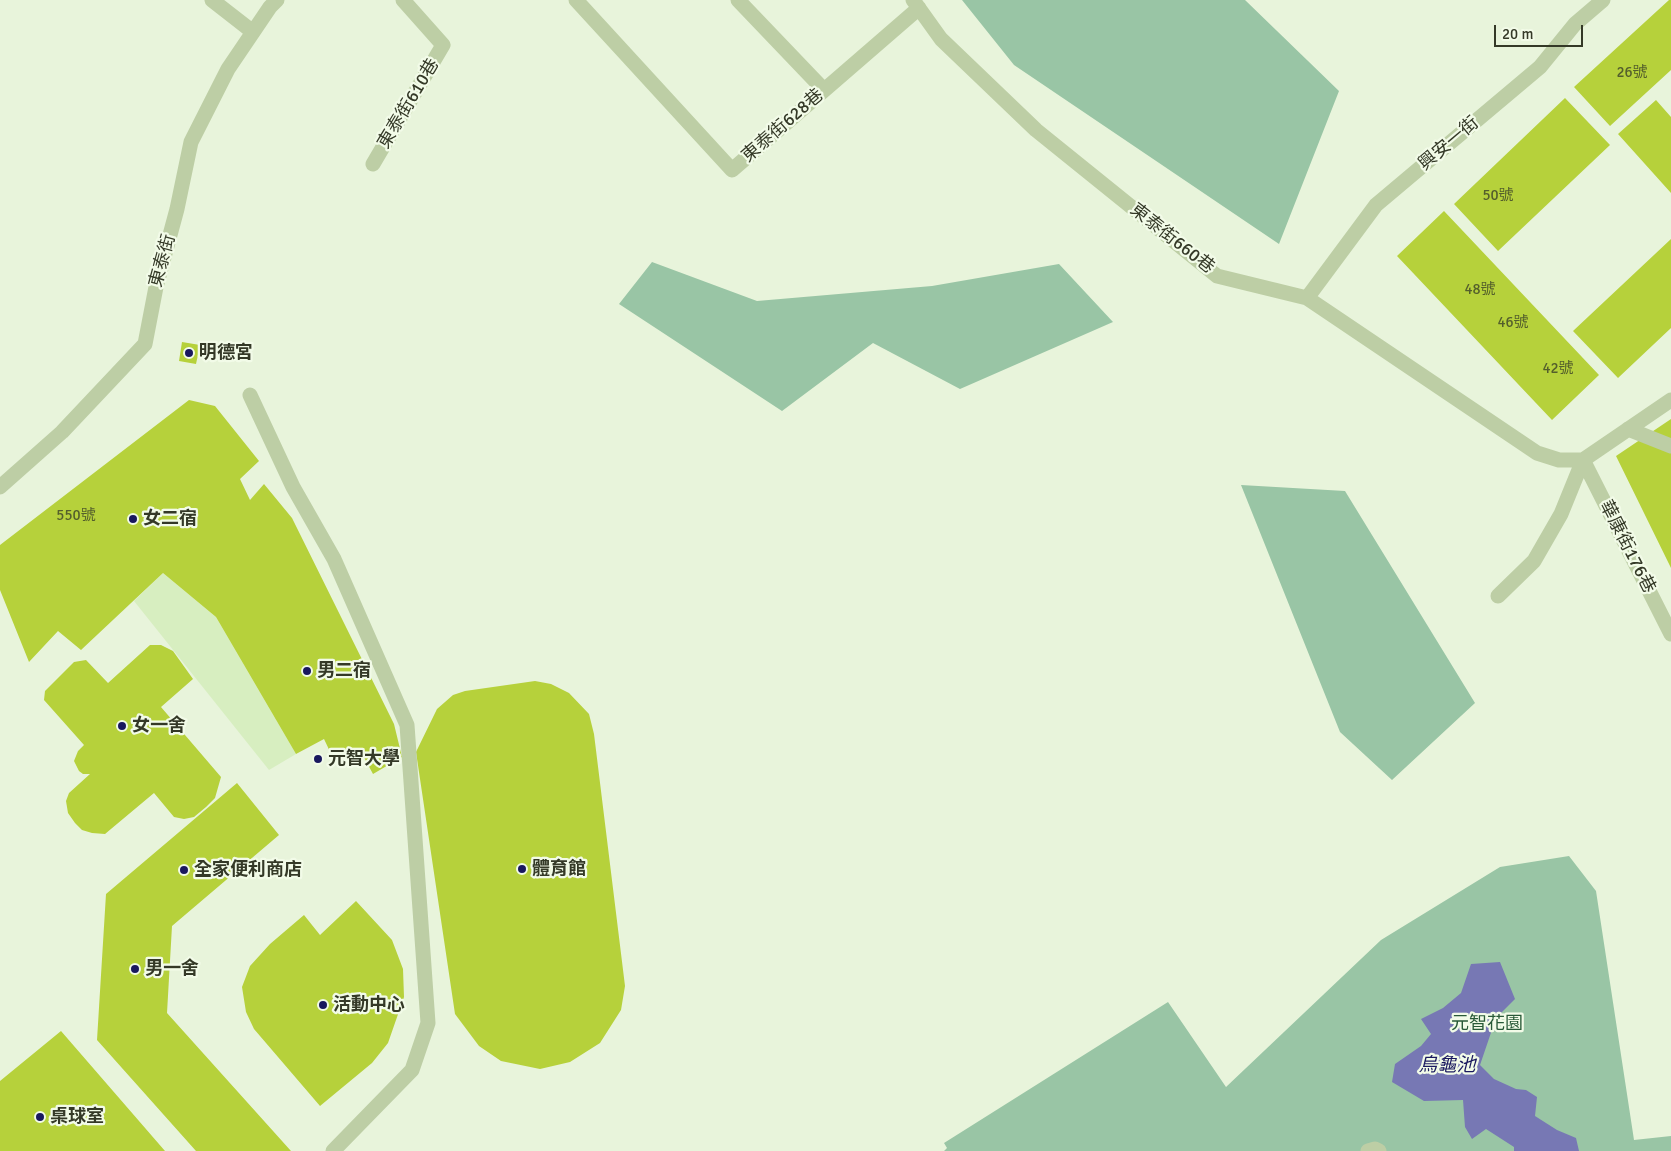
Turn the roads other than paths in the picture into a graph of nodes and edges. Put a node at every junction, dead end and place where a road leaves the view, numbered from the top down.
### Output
1 (212, 0) edge
2 (277, 0) edge
3 (403, 0) edge
4 (576, 0) edge
5 (738, 0) edge
6 (1603, 0) edge
7 (916, 4) edge
8 (253, 32) junction
9 (824, 90) junction
10 (373, 164) dead end
11 (1307, 298) junction
12 (250, 395) dead end
13 (1671, 400) edge
14 (1628, 429) junction
15 (1671, 446) edge
16 (1583, 460) junction
17 (0, 487) edge
18 (1498, 596) dead end
19 (1671, 634) edge
20 (334, 1151) edge
21 (1368, 1151) edge
22 (1379, 1151) edge

1 - 8 street
2 - 8 street, 東泰街
3 - 10 street, 東泰街610巷
4 - 9 street, 東泰街628巷
5 - 9 street
6 - 11 street, 興安一街
7 - 9 street, 東泰街628巷
7 - 11 street, 東泰街660巷
8 - 17 street, 東泰街
11 - 16 street, 東泰街660巷
12 - 20 street
13 - 14 street
14 - 15 street
14 - 16 street
16 - 18 street
16 - 19 street, 華康街176巷
21 - 22 street

